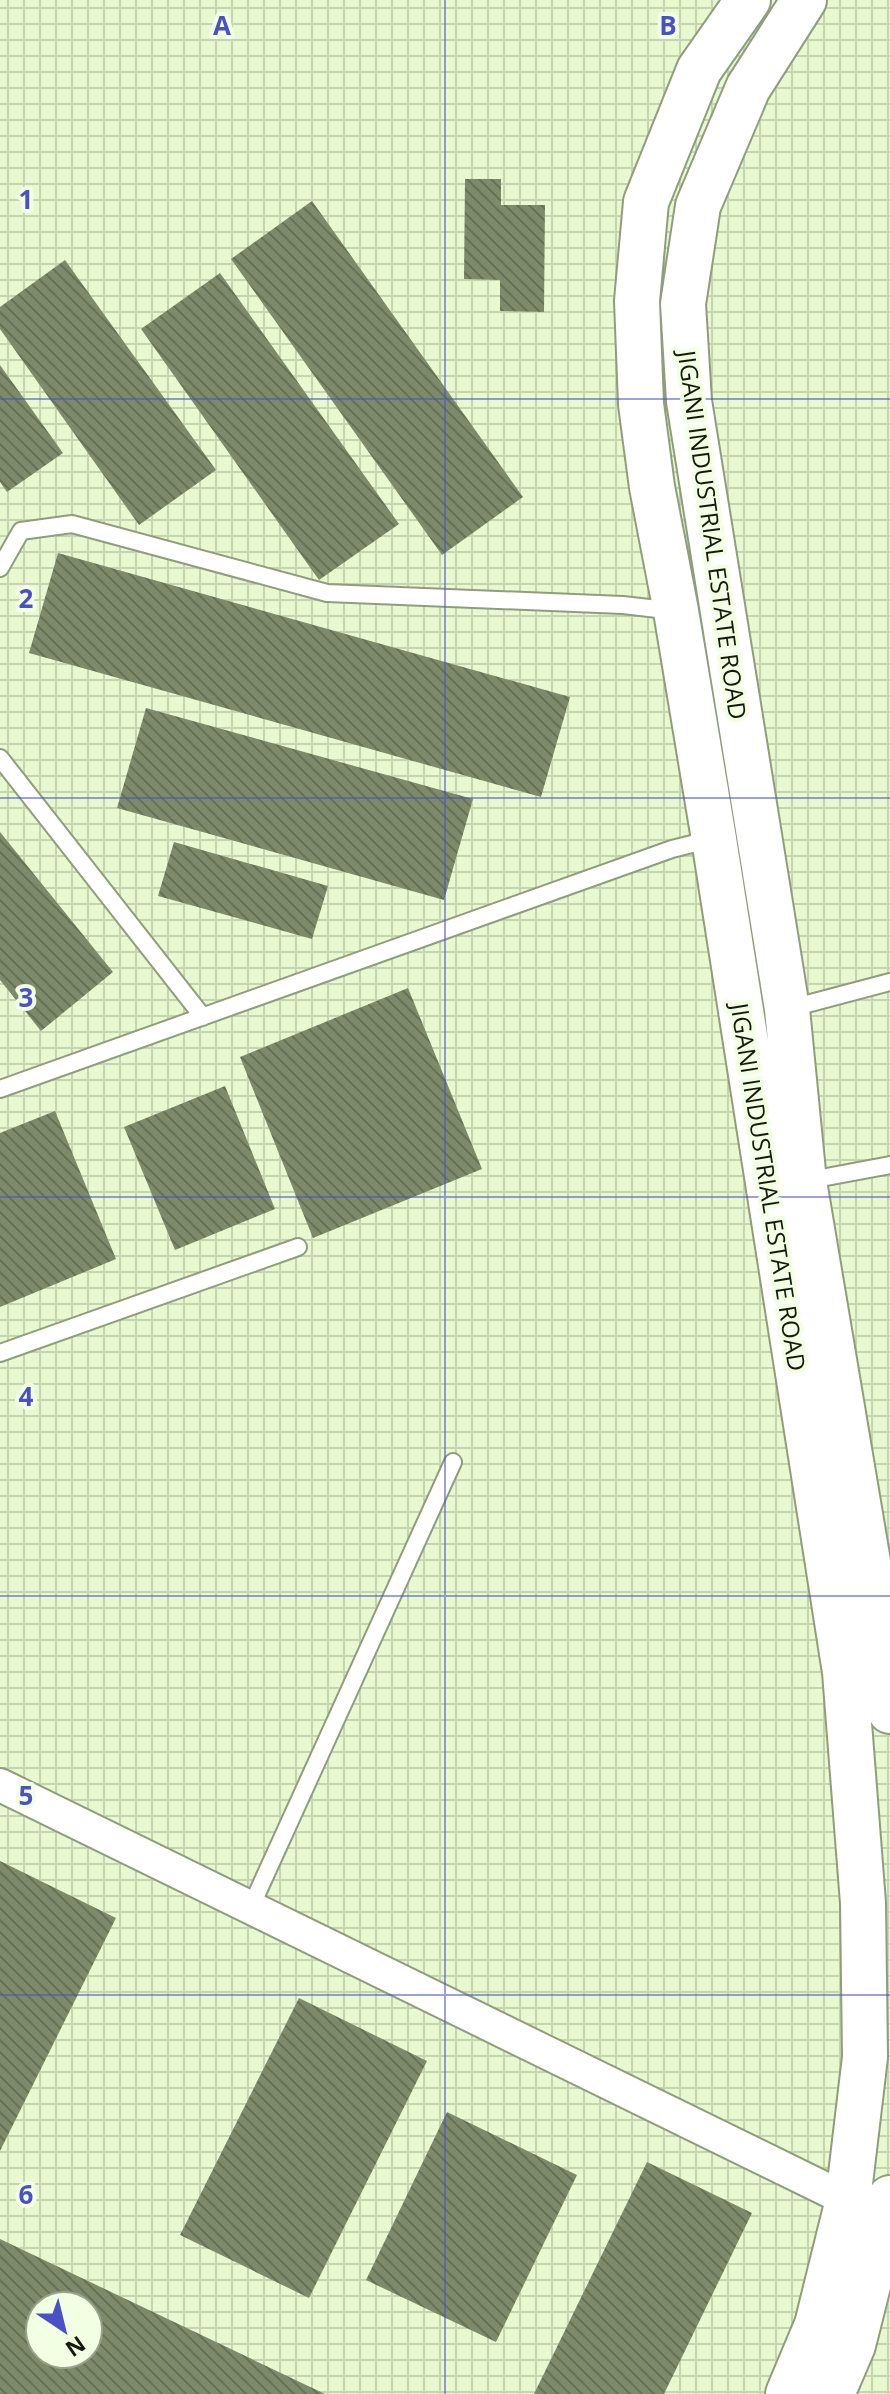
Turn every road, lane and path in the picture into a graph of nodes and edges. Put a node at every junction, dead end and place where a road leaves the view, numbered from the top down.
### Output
1 (748, 0) edge
2 (804, 0) edge
3 (689, 401) junction
4 (641, 404) junction
5 (0, 568) edge
6 (676, 611) junction
7 (0, 758) edge
8 (714, 839) junction
9 (890, 982) edge
10 (787, 1009) junction
11 (203, 1017) junction
12 (0, 1089) edge
13 (890, 1165) edge
14 (804, 1182) junction
15 (298, 1247) dead end
16 (0, 1353) edge
17 (453, 1462) dead end
18 (879, 1566) edge
19 (890, 1711) edge
20 (0, 1785) edge
21 (250, 1909) junction
22 (869, 2199) edge
23 (788, 2394) edge
24 (832, 2394) edge

1 - 4 main road, JIGANI INDUSTRIAL ESTATE ROAD
2 - 3 main road, JIGANI INDUSTRIAL ESTATE ROAD
3 - 4 main road
3 - 10 main road, JIGANI INDUSTRIAL ESTATE ROAD
4 - 6 main road, JIGANI INDUSTRIAL ESTATE ROAD
5 - 6 lane
6 - 8 main road, JIGANI INDUSTRIAL ESTATE ROAD
7 - 11 lane
8 - 11 lane
8 - 22 main road, JIGANI INDUSTRIAL ESTATE ROAD
9 - 10 lane
10 - 14 main road, JIGANI INDUSTRIAL ESTATE ROAD
11 - 12 lane
13 - 14 lane
14 - 18 main road, JIGANI INDUSTRIAL ESTATE ROAD
15 - 16 lane
17 - 21 lane
18 - 19 main road, JIGANI INDUSTRIAL ESTATE ROAD
20 - 21 street
21 - 22 street
22 - 23 main road, JIGANI INDUSTRIAL ESTATE ROAD
22 - 24 main road, JIGANI INDUSTRIAL ESTATE ROAD

